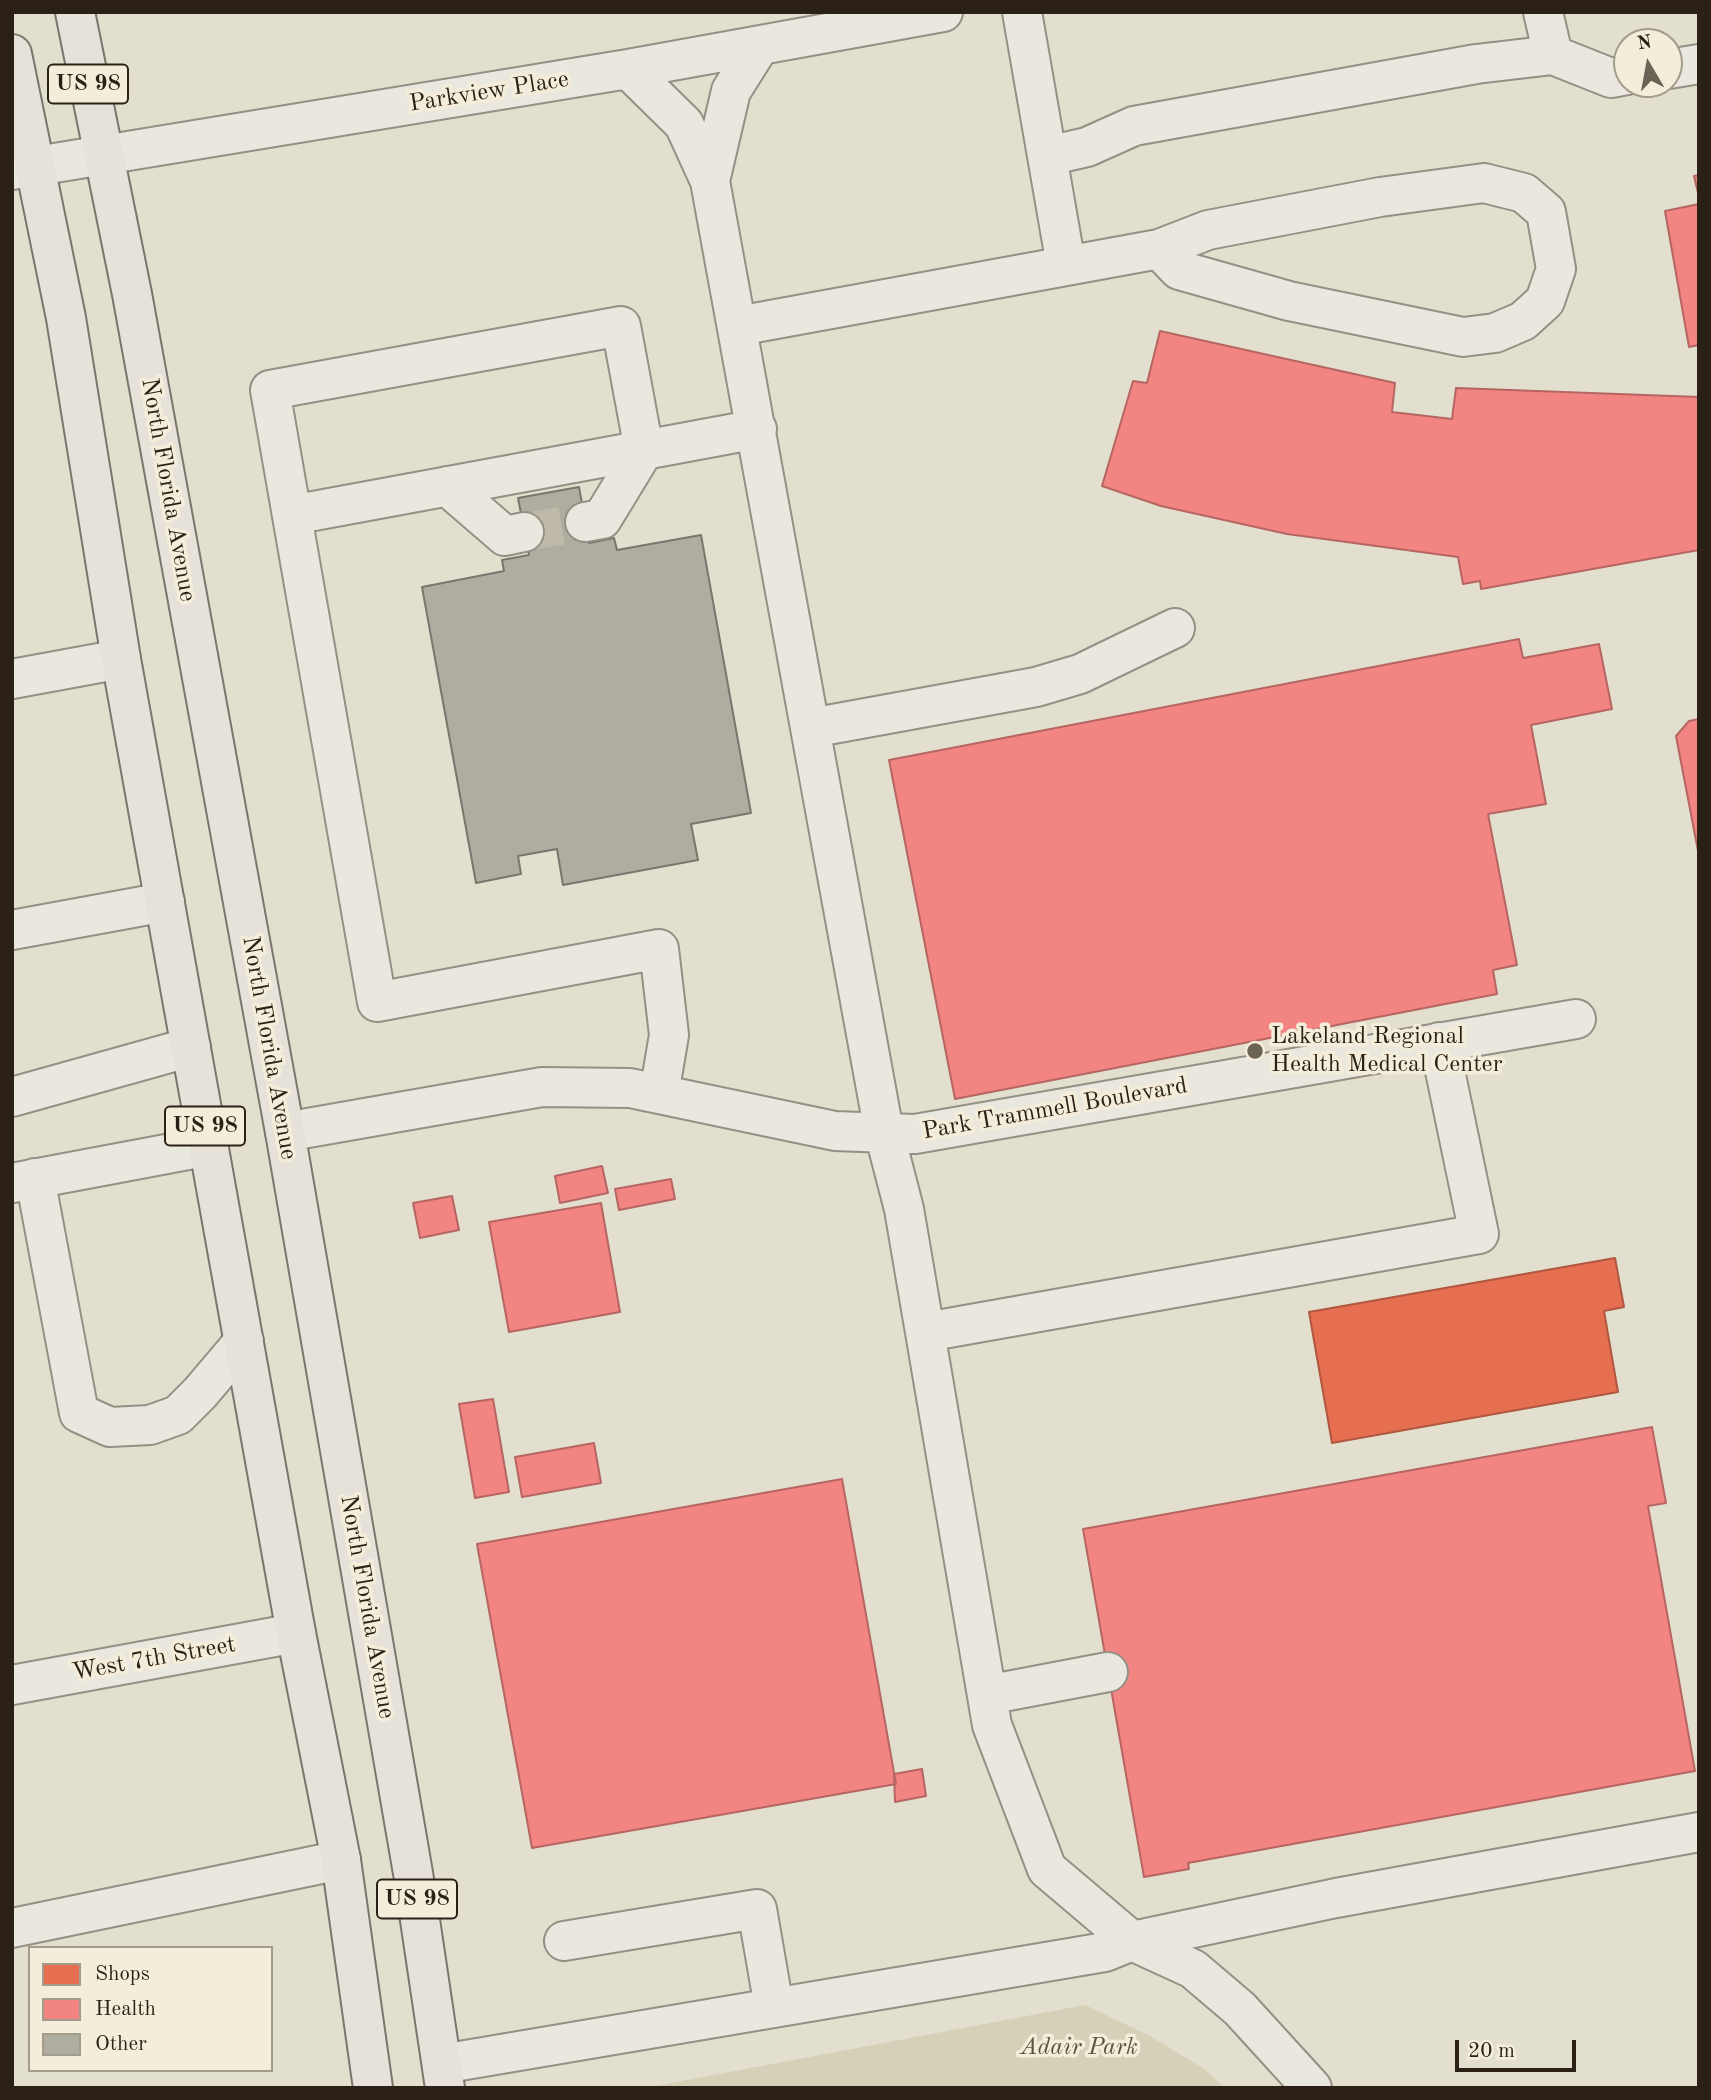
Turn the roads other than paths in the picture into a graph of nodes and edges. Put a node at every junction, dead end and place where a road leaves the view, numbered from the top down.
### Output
1 (75, 12) edge
2 (943, 12) edge
3 (1022, 12) edge
4 (1543, 12) edge
5 (760, 45) junction
6 (12, 54) edge
7 (1553, 55) junction
8 (628, 69) junction
9 (1613, 78) edge
10 (102, 155) junction
11 (1048, 156) junction
12 (23, 168) edge
13 (710, 181) junction
14 (1159, 249) junction
15 (1066, 265) junction
16 (738, 326) junction
17 (757, 429) junction
18 (644, 450) junction
19 (447, 486) junction
20 (292, 515) junction
21 (586, 522) tunnel mouth
22 (524, 532) tunnel mouth
23 (1175, 628) dead end
24 (121, 659) junction
25 (12, 679) edge
26 (811, 728) junction
27 (165, 902) junction
28 (12, 930) edge
29 (1576, 1019) dead end
30 (1439, 1042) junction
31 (191, 1047) junction
32 (659, 1094) junction
33 (12, 1097) edge
34 (285, 1132) junction
35 (884, 1132) junction
36 (209, 1146) junction
37 (24, 1180) edge
38 (926, 1332) junction
39 (244, 1341) junction
40 (296, 1633) junction
41 (1108, 1672) dead end
42 (12, 1685) edge
43 (987, 1695) junction
44 (1699, 1832) edge
45 (341, 1860) junction
46 (12, 1928) edge
47 (564, 1941) dead end
48 (1132, 1941) junction
49 (774, 2007) junction
50 (443, 2076) edge
51 (373, 2088) edge
52 (1312, 2088) edge

1 - 10 main road, North Florida Avenue / US 98
2 - 5 street, Parkview Place
3 - 11 street
4 - 7 street
5 - 8 street, Parkview Place
5 - 13 street
6 - 12 main road, US 98
7 - 9 street
7 - 11 street
8 - 10 street, Parkview Place
8 - 13 street
10 - 12 street, Parkview Place
10 - 34 main road, North Florida Avenue / US 98
11 - 15 street
12 - 24 main road, US 98
13 - 16 street
14 - 14 street
14 - 15 street
15 - 16 street
16 - 17 street
17 - 18 street
17 - 26 street
18 - 19 street
18 - 20 street
18 - 21 street
19 - 20 street
19 - 22 street
20 - 32 street
23 - 26 street
24 - 25 street
24 - 27 main road, US 98
26 - 35 street
27 - 28 street
27 - 31 main road, US 98
29 - 30 street, Park Trammell Boulevard
30 - 35 street, Park Trammell Boulevard
30 - 38 street
31 - 33 street
31 - 36 main road, US 98
32 - 34 street, Park Trammell Boulevard
32 - 35 street, Park Trammell Boulevard
34 - 50 main road, North Florida Avenue / US 98
35 - 38 street
36 - 37 street
36 - 39 main road, US 98
37 - 39 street
38 - 43 street
39 - 40 main road, US 98
40 - 42 street, West 7th Street
40 - 45 main road, US 98
41 - 43 street
43 - 48 street
44 - 48 street
45 - 46 street
45 - 51 main road, US 98
47 - 49 street
48 - 49 street
48 - 52 street
49 - 50 street

